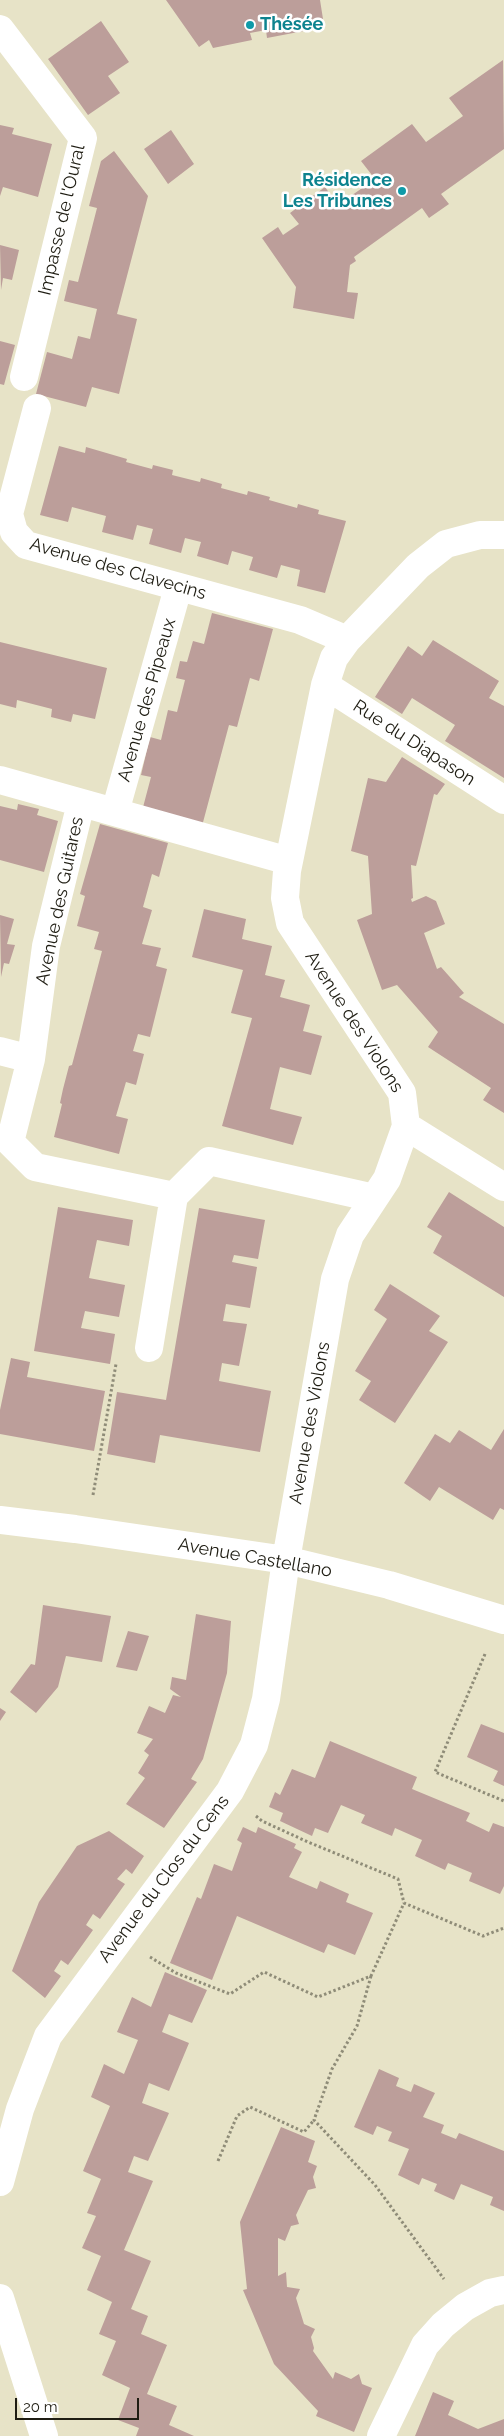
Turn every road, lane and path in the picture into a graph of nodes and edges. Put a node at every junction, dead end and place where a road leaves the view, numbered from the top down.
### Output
1 (0, 29) edge
2 (24, 377) dead end
3 (37, 408) dead end
4 (504, 535) edge
5 (178, 588) junction
6 (347, 640) junction
7 (325, 685) junction
8 (0, 780) edge
9 (504, 800) edge
10 (82, 803) junction
11 (115, 812) junction
12 (289, 861) junction
13 (0, 1051) edge
14 (31, 1059) junction
15 (406, 1126) junction
16 (504, 1187) edge
17 (174, 1196) junction
18 (374, 1198) junction
19 (149, 1348) joint
20 (0, 1520) edge
21 (86, 1530) junction
22 (286, 1560) junction
23 (504, 1620) edge
24 (485, 1654) dead end
25 (230, 1791) junction
26 (504, 1801) edge
27 (404, 1903) junction
28 (504, 1928) edge
29 (119, 1938) junction
30 (371, 1976) junction
31 (314, 2120) junction
32 (218, 2160) dead end
33 (0, 2182) edge
34 (504, 2290) edge
35 (0, 2298) edge
36 (465, 2307) junction
37 (44, 2436) edge
38 (381, 2436) edge

1 - 2 street, Impasse de l'Oural
3 - 5 street, Avenue des Clavecins
4 - 6 street, Avenue des Violons
5 - 6 street, Avenue des Clavecins
5 - 11 street, Avenue des Pipeaux
6 - 7 street, Avenue des Violons
7 - 9 street, Rue du Diapason
7 - 12 street, Avenue des Violons
8 - 10 street
10 - 11 street
10 - 14 street, Avenue des Guitares
11 - 12 street
12 - 15 street, Avenue des Violons
13 - 14 street
14 - 17 street, Avenue des Guitares
15 - 16 street
15 - 18 street, Avenue des Violons
17 - 18 street
17 - 19 street
18 - 22 street, Avenue des Violons
19 - 21 path
20 - 21 street, Avenue Castellano
21 - 22 street, Avenue Castellano
22 - 23 street, Avenue Castellano
22 - 25 street, Avenue du Clos du Cens
24 - 26 path
25 - 27 path
25 - 29 street, Avenue du Clos du Cens
27 - 28 path
27 - 30 path
29 - 30 path
29 - 33 street, Avenue du Clos du Cens
30 - 31 path
31 - 32 path
31 - 36 path
34 - 36 street
35 - 37 street
36 - 38 street

